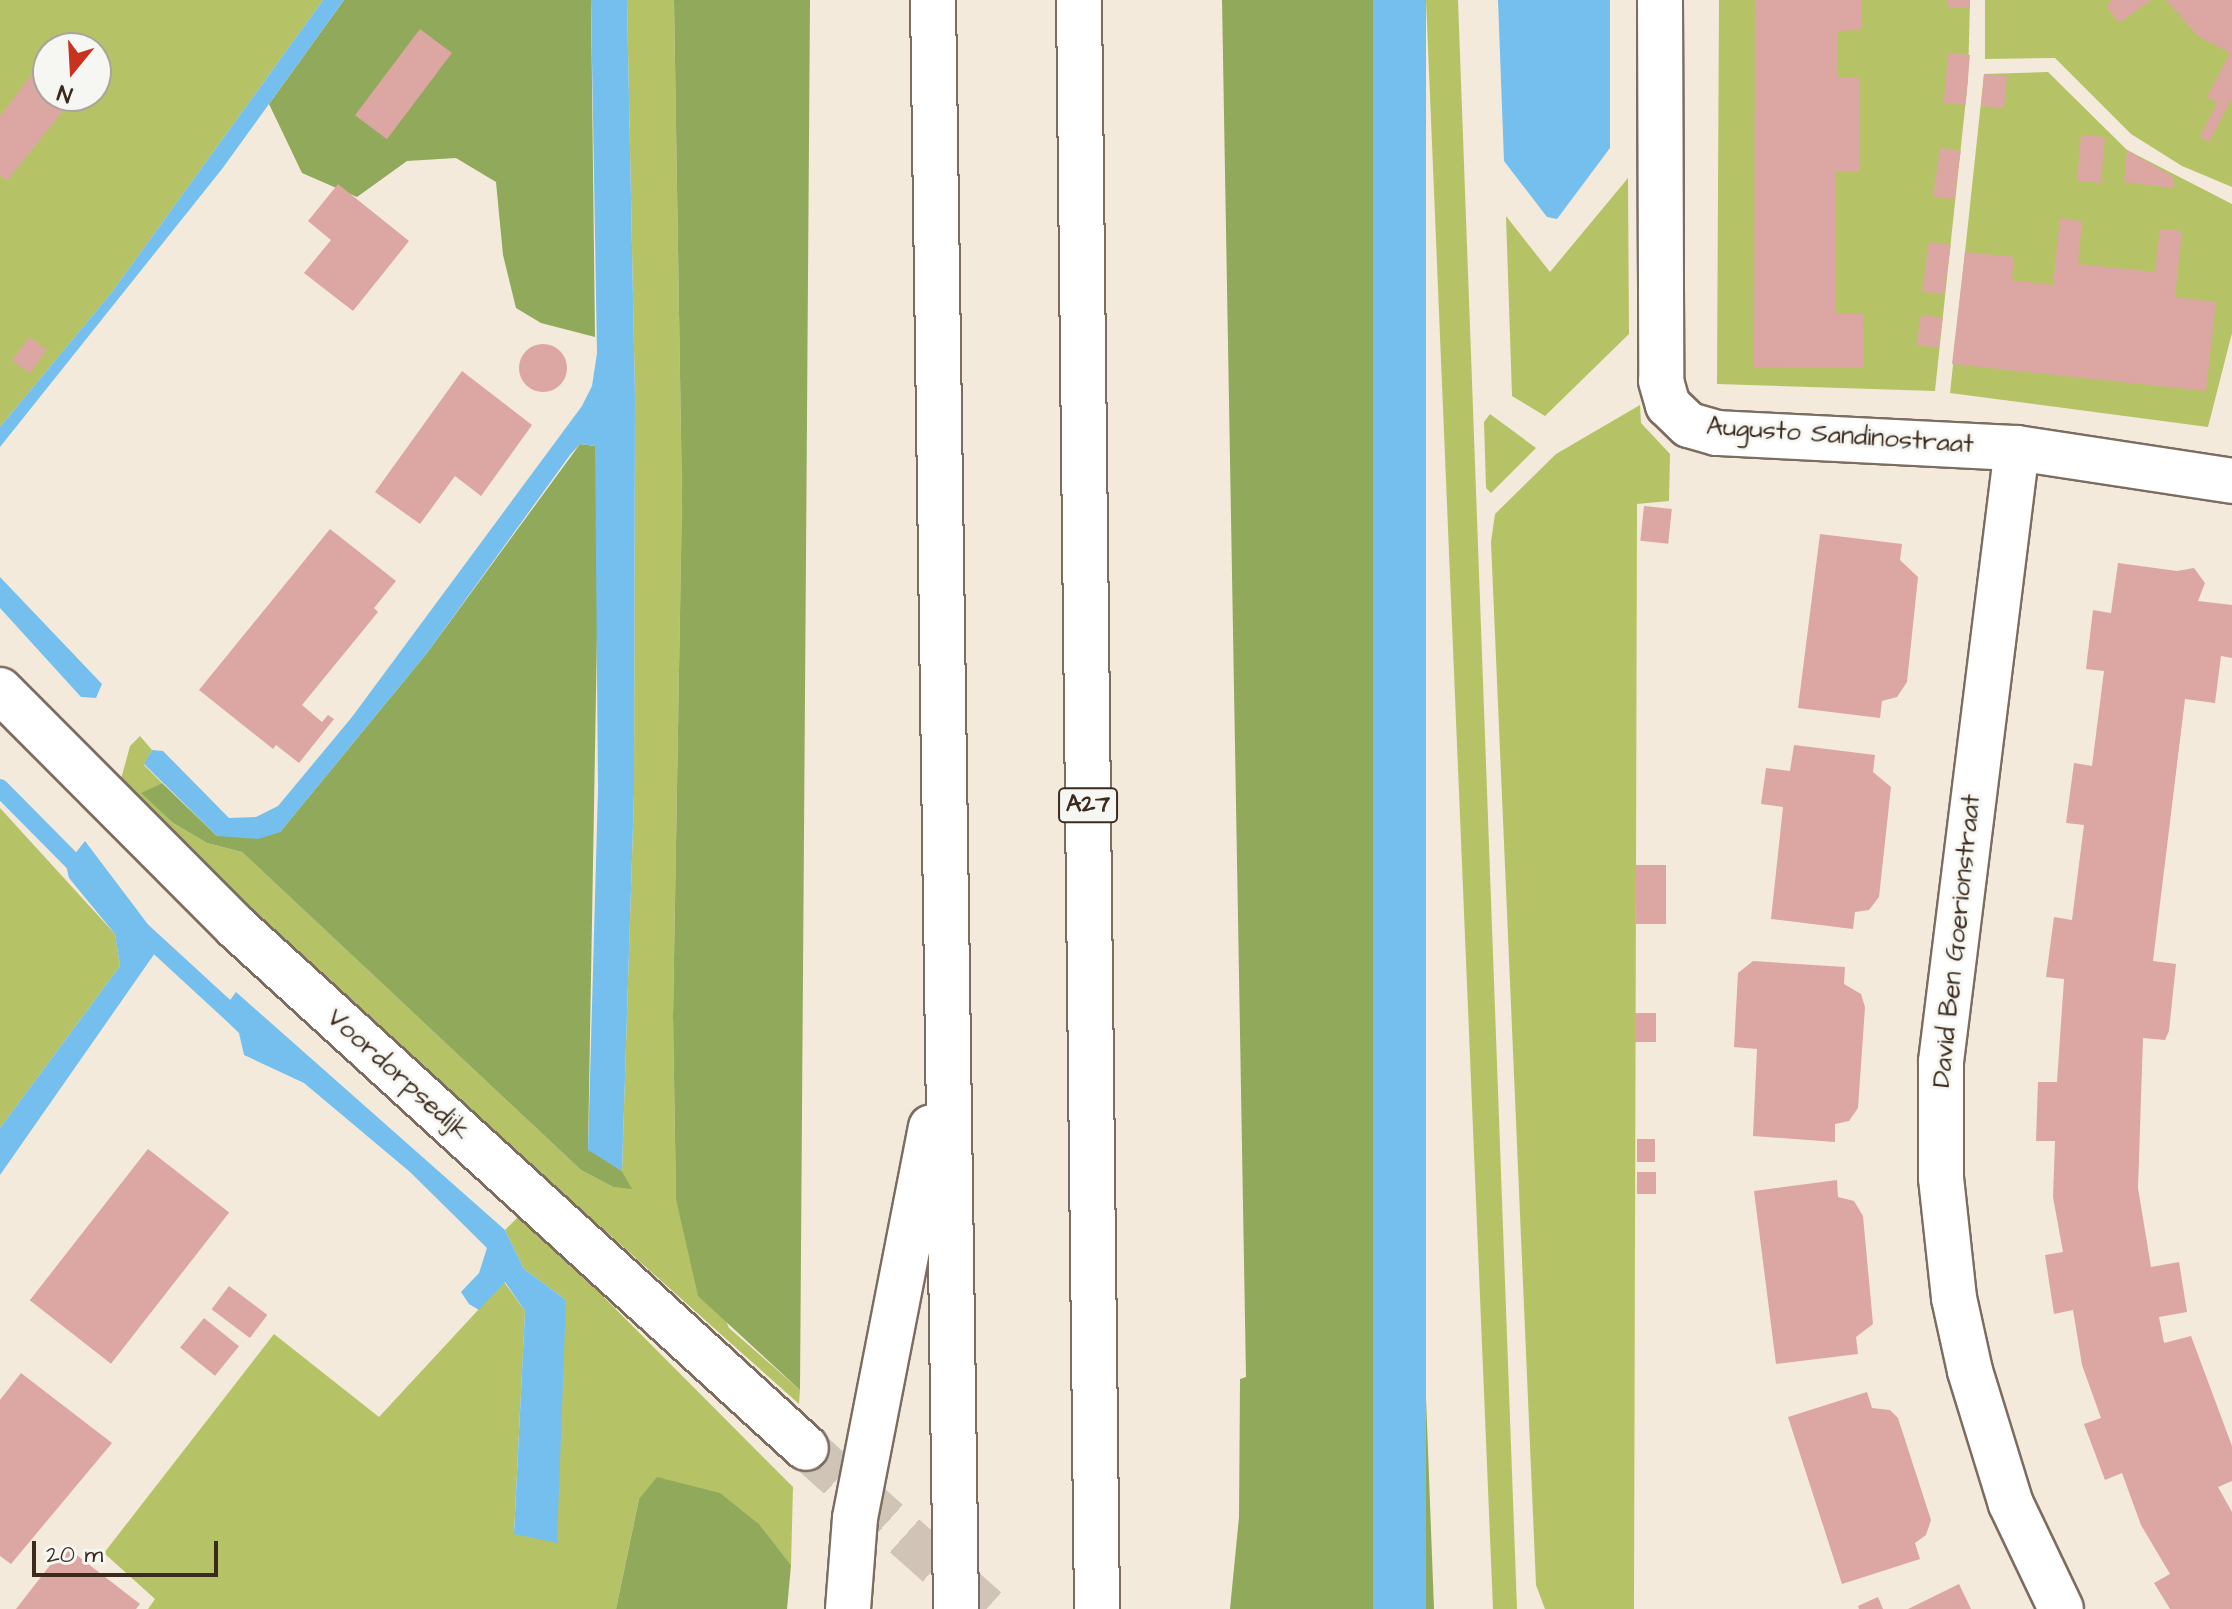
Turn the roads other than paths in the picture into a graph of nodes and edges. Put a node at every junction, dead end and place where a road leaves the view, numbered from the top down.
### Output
1 (933, 0) edge
2 (1079, 0) edge
3 (1660, 0) edge
4 (2017, 448) junction
5 (2232, 481) edge
6 (0, 690) edge
7 (948, 1038) junction
8 (806, 1448) tunnel mouth
9 (848, 1609) edge
10 (956, 1609) edge
11 (1097, 1609) edge
12 (2061, 1609) edge

1 - 7 main road
2 - 11 main road, A27
3 - 4 main road, Augusto Sandinostraat
4 - 5 main road, Augusto Sandinostraat
4 - 12 main road, David Ben Goerionstraat
6 - 8 main road, Voordorpsedijk
7 - 9 main road
7 - 10 main road

